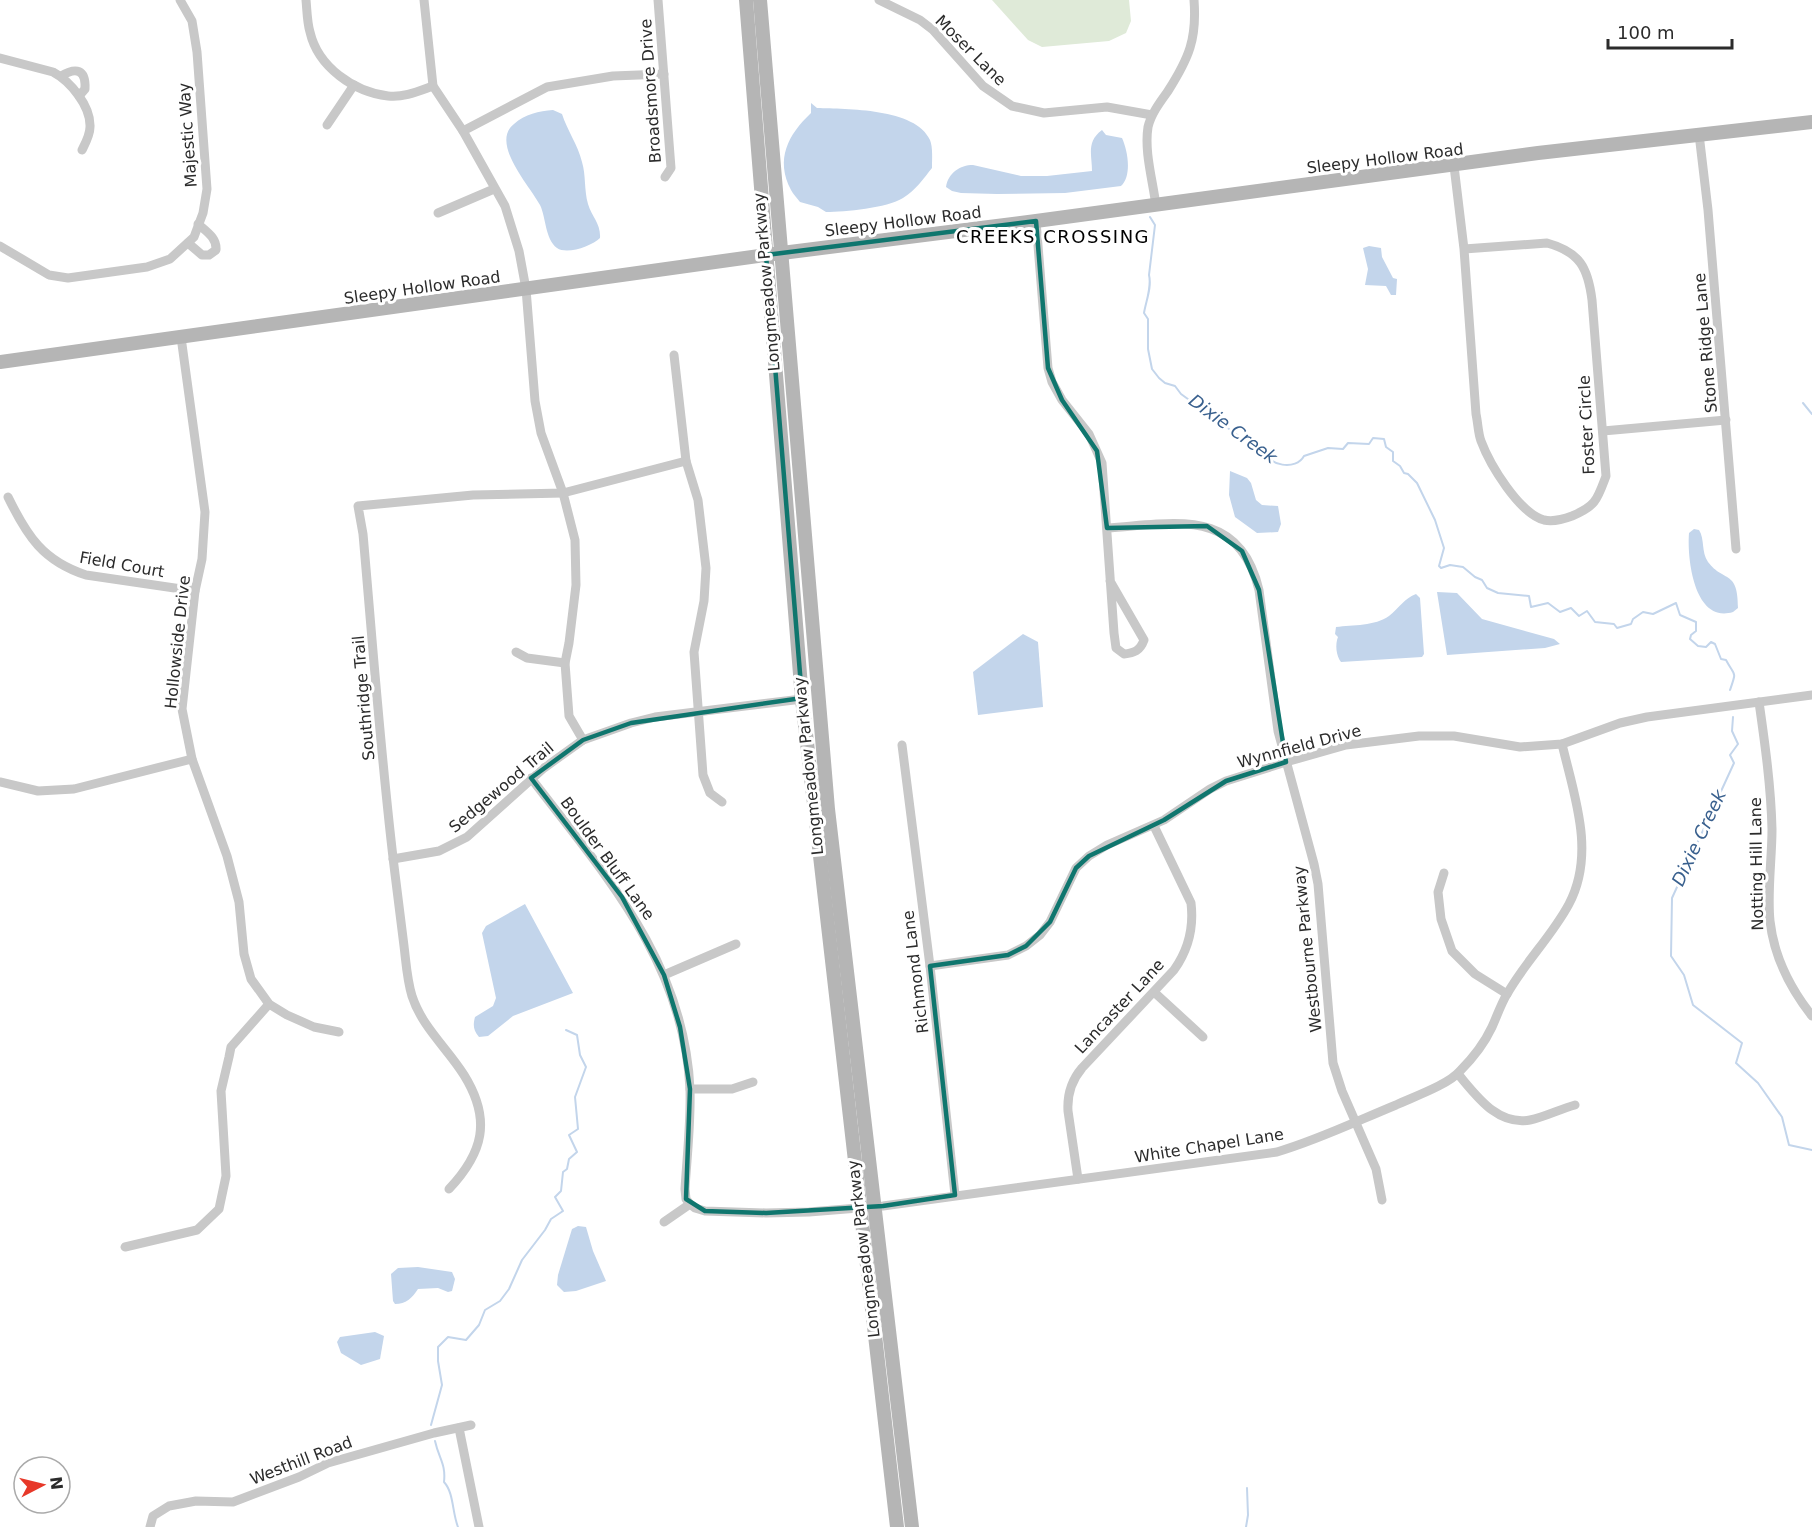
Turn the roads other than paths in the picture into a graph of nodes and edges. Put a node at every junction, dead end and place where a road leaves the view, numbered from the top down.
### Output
1 (180, 0) edge
2 (306, 0) edge
3 (424, 0) edge
4 (658, 0) edge
5 (746, 0) edge
6 (759, 0) edge
7 (879, 0) edge
8 (1194, 0) edge
9 (0, 58) edge
10 (664, 74) junction
11 (61, 76) junction
12 (354, 85) junction
13 (433, 86) junction
14 (79, 96) junction
15 (1152, 115) junction
16 (1812, 122) edge
17 (327, 125) dead end
18 (463, 131) junction
19 (1699, 134) junction
20 (82, 150) dead end
21 (1454, 166) junction
22 (665, 177) dead end
23 (494, 189) junction
24 (1156, 206) junction
25 (438, 213) dead end
26 (1036, 221) junction
27 (198, 224) junction
28 (188, 243) junction
29 (0, 246) edge
30 (1464, 249) junction
31 (780, 253) junction
32 (766, 255) junction
33 (526, 289) junction
34 (181, 337) junction
35 (674, 356) dead end
36 (0, 362) edge
37 (1726, 420) junction
38 (1604, 431) junction
39 (686, 461) junction
40 (563, 494) junction
41 (8, 497) dead end
42 (1107, 528) junction
43 (1736, 549) dead end
44 (1110, 581) junction
45 (195, 591) junction
46 (516, 652) dead end
47 (565, 663) junction
48 (1812, 695) edge
49 (802, 699) junction
50 (1759, 702) junction
51 (697, 711) junction
52 (583, 740) junction
53 (1562, 744) junction
54 (903, 745) dead end
55 (192, 759) junction
56 (1286, 762) junction
57 (531, 778) junction
58 (0, 782) edge
59 (722, 802) dead end
60 (1154, 826) junction
61 (393, 859) junction
62 (1444, 873) dead end
63 (736, 944) dead end
64 (930, 966) junction
65 (664, 975) junction
66 (1154, 992) junction
67 (1507, 994) junction
68 (269, 1004) junction
69 (1812, 1016) edge
70 (339, 1032) dead end
71 (1203, 1037) dead end
72 (1458, 1074) junction
73 (753, 1082) dead end
74 (690, 1089) junction
75 (1575, 1105) dead end
76 (1355, 1122) junction
77 (1078, 1179) junction
78 (449, 1189) dead end
79 (955, 1196) junction
80 (1382, 1200) dead end
81 (690, 1204) junction
82 (868, 1207) junction
83 (664, 1222) dead end
84 (125, 1247) dead end
85 (471, 1425) dead end
86 (459, 1428) junction
87 (150, 1527) edge
88 (479, 1527) edge
89 (897, 1527) edge
90 (912, 1527) edge

1 - 27 street, Majestic Way
2 - 12 street
3 - 13 street
4 - 10 street, Broadsmore Drive
5 - 32 street, Longmeadow Parkway
6 - 31 street, Longmeadow Parkway
7 - 15 street, Moser Lane
8 - 15 street
9 - 11 street
10 - 18 street
10 - 22 street, Broadsmore Drive
11 - 14 street
11 - 14 street
12 - 13 street
12 - 17 street
13 - 18 street
14 - 20 street
15 - 24 street
16 - 19 street, Sleepy Hollow Road
18 - 23 street
19 - 21 street, Sleepy Hollow Road
19 - 37 street, Stone Ridge Lane
21 - 24 street, Sleepy Hollow Road
21 - 30 street, Foster Circle
23 - 25 street
23 - 33 street
24 - 26 street, Sleepy Hollow Road
26 - 31 street, Sleepy Hollow Road
26 - 42 street
27 - 28 street, Majestic Way
27 - 28 street
28 - 29 street, Majestic Way
30 - 38 street, Foster Circle
30 - 38 street, Foster Circle
31 - 32 street, Sleepy Hollow Road
31 - 82 street, Longmeadow Parkway
32 - 33 street, Sleepy Hollow Road
32 - 49 street, Longmeadow Parkway
33 - 34 street, Sleepy Hollow Road
33 - 40 street
34 - 36 street, Sleepy Hollow Road
34 - 45 street, Hollowside Drive
35 - 39 street
37 - 38 street
37 - 43 street, Stone Ridge Lane
39 - 40 street, Southridge Trail
39 - 51 street
40 - 47 street
40 - 61 street, Southridge Trail
41 - 45 street, Field Court
42 - 44 street
42 - 56 street, Westbourne Parkway
44 - 44 street
45 - 55 street, Hollowside Drive
46 - 47 street
47 - 52 street
48 - 50 street, Wynnfield Drive
49 - 51 street, Sedgewood Trail
49 - 82 street, Longmeadow Parkway
50 - 53 street, Wynnfield Drive
50 - 69 street, Notting Hill Lane
51 - 52 street, Sedgewood Trail
51 - 59 street
52 - 57 street, Sedgewood Trail
53 - 56 street, Wynnfield Drive
53 - 67 street, White Chapel Lane
54 - 64 street, Richmond Lane
55 - 58 street
55 - 68 street, Hollowside Drive
56 - 60 street, Wynnfield Drive
56 - 76 street, Westbourne Parkway
57 - 61 street, Sedgewood Trail
57 - 65 street, Boulder Bluff Lane
60 - 64 street, Wynnfield Drive
60 - 66 street, Lancaster Lane
61 - 78 street, Southridge Trail
62 - 67 street
63 - 65 street
64 - 79 street, Richmond Lane
65 - 74 street, Boulder Bluff Lane
66 - 71 street
66 - 77 street, Lancaster Lane
67 - 72 street, White Chapel Lane
68 - 70 street
68 - 84 street
72 - 75 street
72 - 76 street, White Chapel Lane
73 - 74 street
74 - 81 street, Boulder Bluff Lane
76 - 77 street, White Chapel Lane
76 - 80 street, Westbourne Parkway
77 - 79 street, White Chapel Lane
79 - 82 street, White Chapel Lane
81 - 82 street, White Chapel Lane
81 - 83 street
82 - 89 street, Longmeadow Parkway
82 - 90 street, Longmeadow Parkway
85 - 86 street, Westhill Road
86 - 87 street, Westhill Road
86 - 88 street

